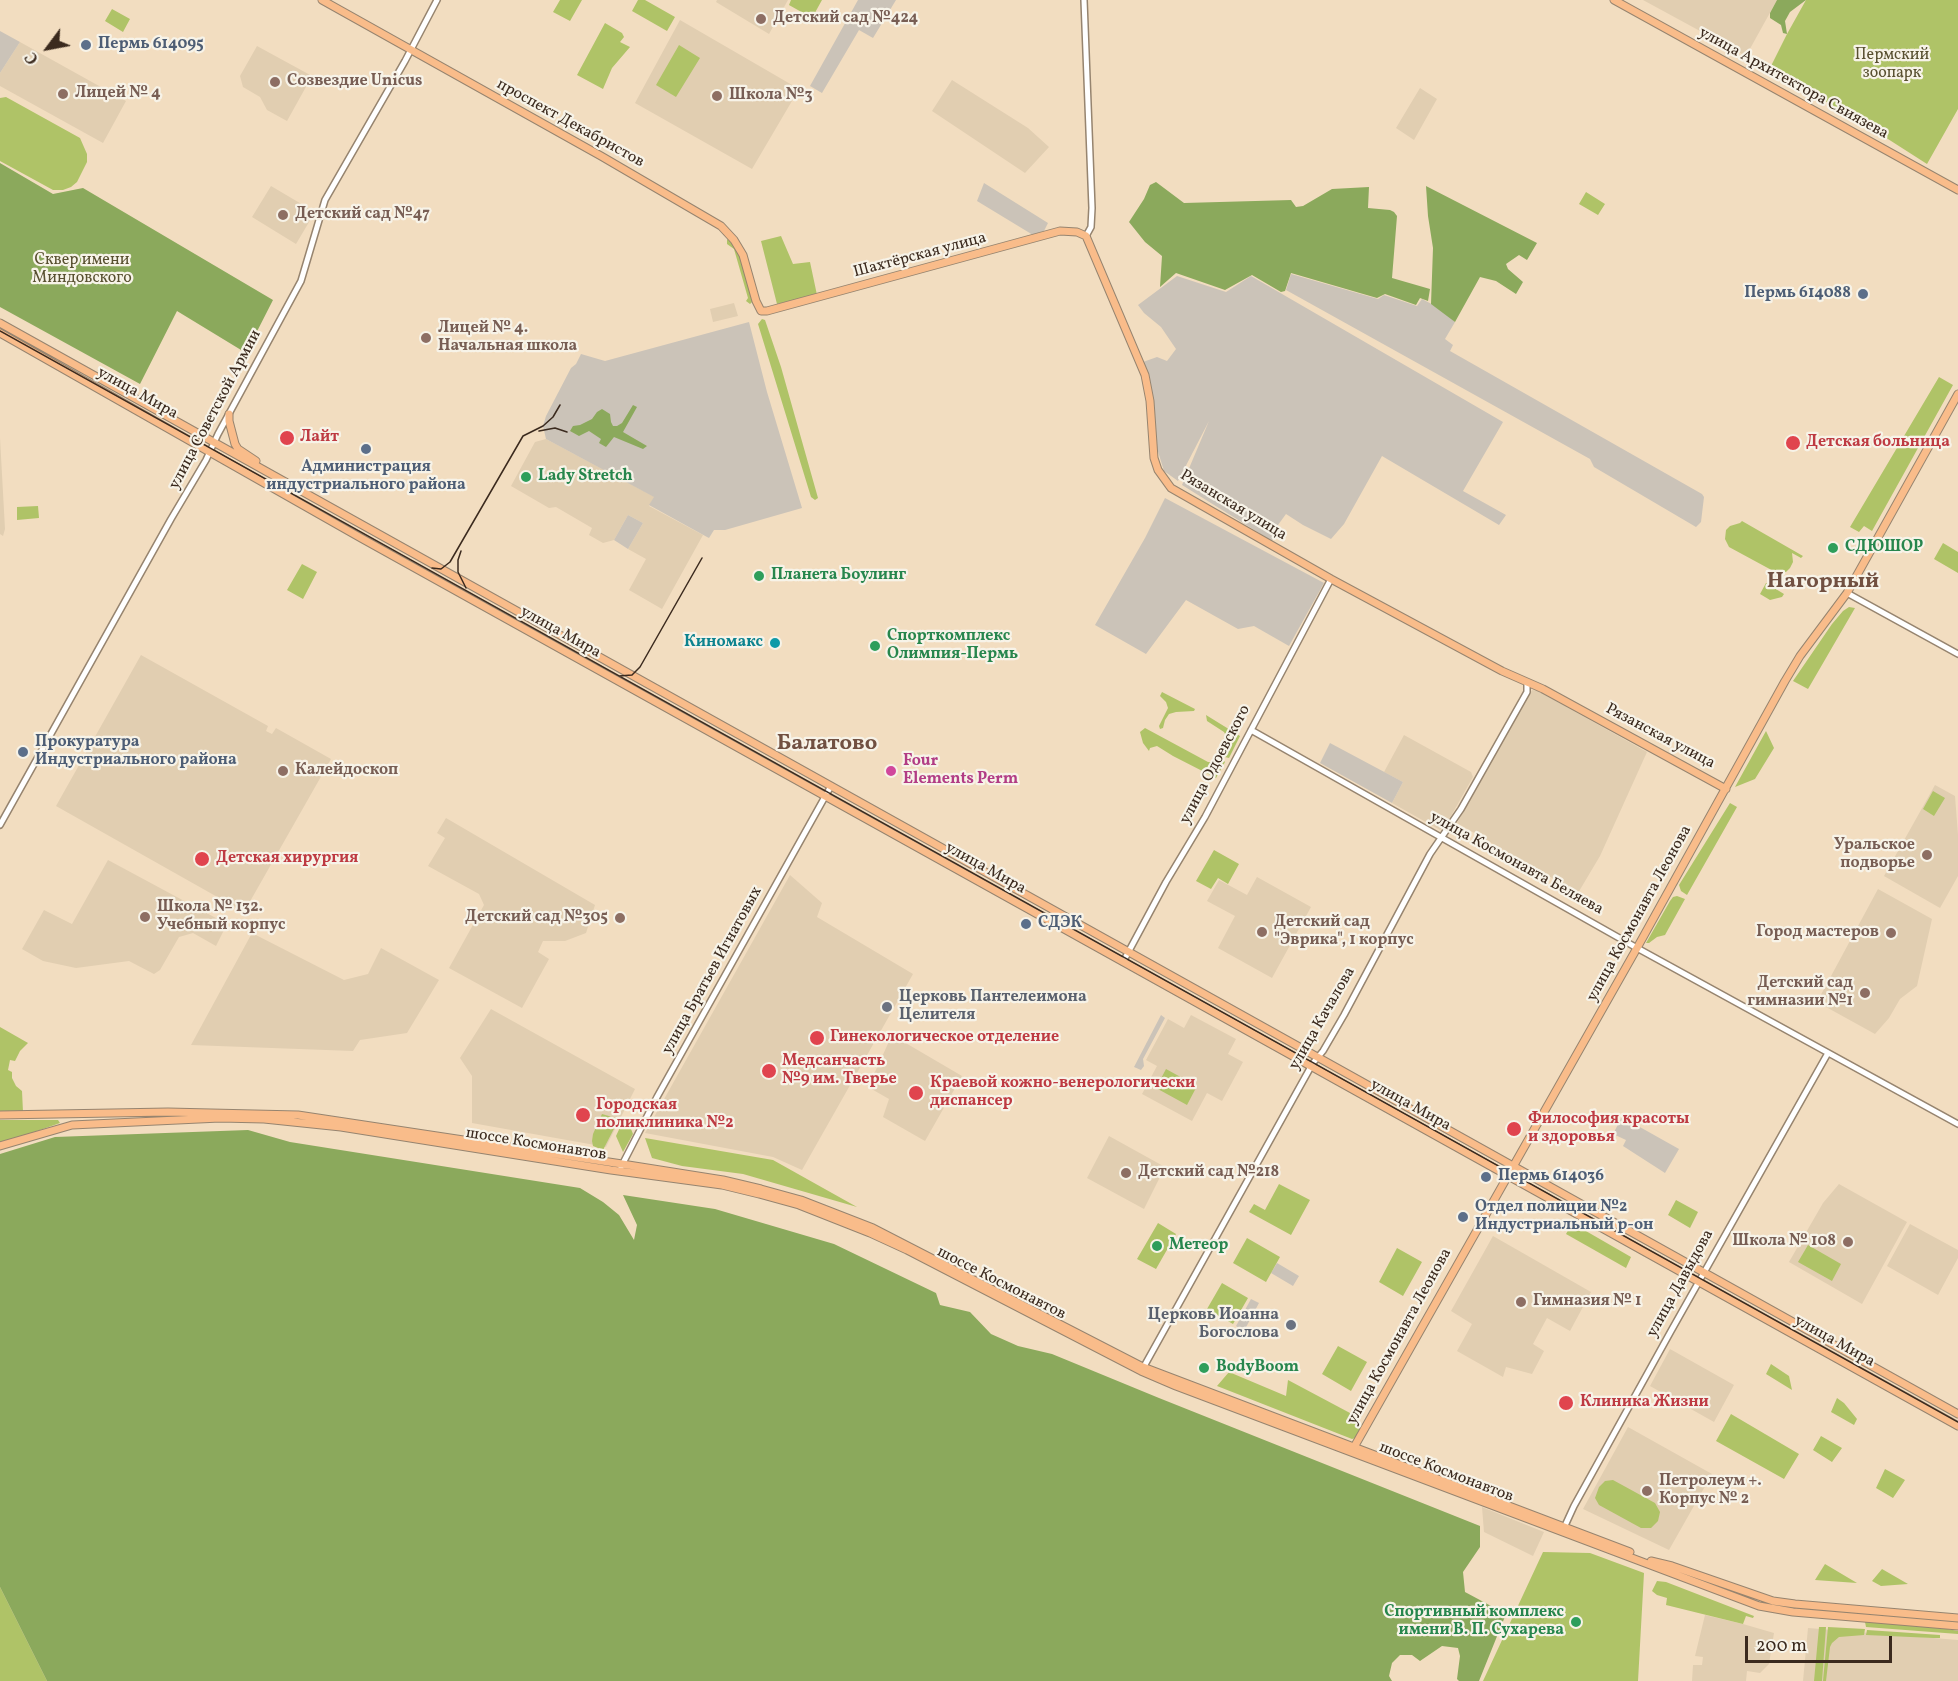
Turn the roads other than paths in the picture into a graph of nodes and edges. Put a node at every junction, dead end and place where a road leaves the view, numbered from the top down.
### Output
1 (321, 0) edge
2 (437, 0) edge
3 (1084, 0) edge
4 (1614, 0) edge
5 (410, 50) junction
6 (1958, 190) edge
7 (1086, 236) junction
8 (761, 310) joint
9 (0, 323) edge
10 (0, 333) edge
11 (1958, 394) edge
12 (230, 414) junction
13 (214, 442) junction
14 (210, 451) junction
15 (264, 470) junction
16 (1331, 579) junction
17 (1847, 593) junction
18 (1958, 654) edge
19 (1527, 682) junction
20 (1251, 730) junction
21 (831, 786) junction
22 (1726, 789) junction
23 (826, 796) junction
24 (0, 825) edge
25 (1441, 837) junction
26 (1637, 948) junction
27 (1128, 952) junction
28 (1123, 962) junction
29 (1828, 1053) junction
30 (1317, 1057) junction
31 (1311, 1066) junction
32 (0, 1115) edge
33 (1958, 1124) edge
34 (0, 1146) edge
35 (1513, 1166) junction
36 (621, 1167) junction
37 (1508, 1176) junction
38 (1703, 1272) junction
39 (1698, 1282) junction
40 (1142, 1369) junction
41 (1958, 1414) edge
42 (1958, 1426) edge
43 (1353, 1449) junction
44 (1563, 1529) junction
45 (1958, 1618) edge
46 (1958, 1626) edge

1 - 5 main road, проспект Декабристов
2 - 5 street, улица Советской Армии
3 - 7 street
4 - 6 main road, улица Архитектора Свиязева
5 - 8 main road, проспект Декабристов
5 - 12 street, улица Советской Армии
7 - 8 main road, Шахтёрская улица
7 - 16 main road, Рязанская улица
9 - 13 main road, улица Мира
10 - 14 main road, улица Мира
11 - 17 main road, улица Космонавта Леонова
12 - 13 street, улица Советской Армии
12 - 15 main road
13 - 14 street, улица Советской Армии
13 - 15 main road, улица Мира
14 - 23 main road, улица Мира
14 - 24 street, улица Советской Армии
15 - 21 main road, улица Мира
16 - 19 main road, Рязанская улица
16 - 20 street, улица Одоевского
17 - 18 street
17 - 22 main road, улица Космонавта Леонова
19 - 22 main road, Рязанская улица
19 - 25 street, улица Качалова
20 - 25 street, улица Космонавта Беляева
20 - 27 street, улица Одоевского
21 - 23 street, улица Братьев Игнатовых
21 - 27 main road, улица Мира
22 - 26 main road, улица Космонавта Леонова
23 - 28 main road, улица Мира
23 - 36 street, улица Братьев Игнатовых
25 - 26 street, улица Космонавта Беляева
25 - 30 street, улица Качалова
26 - 29 street, улица Космонавта Беляева
26 - 35 main road, улица Космонавта Леонова
27 - 28 street, улица Одоевского
27 - 30 main road, улица Мира
28 - 31 main road, улица Мира
29 - 33 street, улица Космонавта Беляева
29 - 38 street, улица Давыдова
30 - 31 street, улица Качалова
30 - 35 main road, улица Мира
31 - 37 main road, улица Мира
31 - 40 street, улица Качалова
32 - 36 main road, шоссе Космонавтов
34 - 36 main road, шоссе Космонавтов
35 - 37 main road, улица Космонавта Леонова
35 - 38 main road, улица Мира
36 - 40 main road, шоссе Космонавтов
37 - 39 main road, улица Мира
37 - 43 main road, улица Космонавта Леонова
38 - 39 street, улица Давыдова
38 - 41 main road, улица Мира
39 - 42 main road, улица Мира
39 - 44 street, улица Давыдова
40 - 43 main road, шоссе Космонавтов
43 - 44 main road, шоссе Космонавтов
44 - 45 main road, шоссе Космонавтов
44 - 46 main road, шоссе Космонавтов

